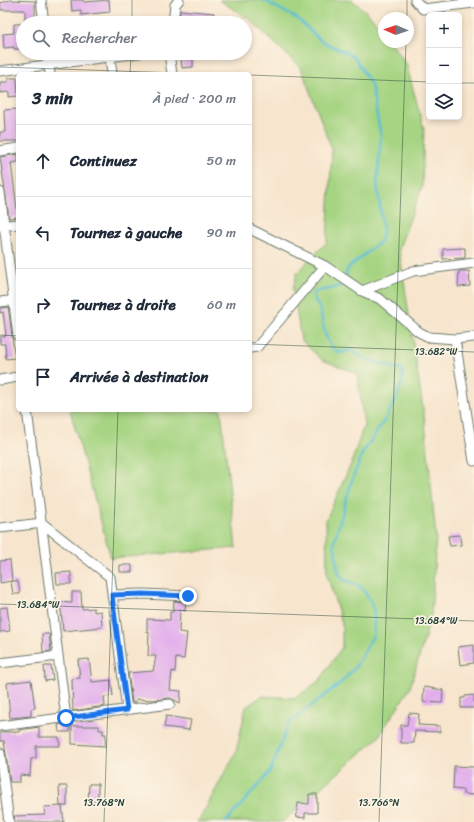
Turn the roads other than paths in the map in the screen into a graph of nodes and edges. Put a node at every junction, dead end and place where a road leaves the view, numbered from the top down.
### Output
1 (41, 0) edge
2 (178, 0) edge
3 (416, 0) edge
4 (474, 3) edge
5 (43, 16) edge
6 (174, 16) edge
7 (95, 60) edge
8 (110, 60) edge
9 (170, 60) edge
10 (50, 69) edge
11 (0, 71) edge
12 (112, 72) edge
13 (172, 72) edge
14 (16, 148) edge
15 (0, 151) edge
16 (0, 192) edge
17 (16, 224) edge
18 (2, 226) edge
19 (252, 230) edge
20 (474, 263) edge
21 (325, 266) junction
22 (362, 291) junction
23 (16, 300) edge
24 (0, 302) edge
25 (474, 337) edge
26 (455, 339) junction
27 (252, 348) edge
28 (16, 377) edge
29 (0, 380) edge
30 (27, 412) edge
31 (472, 443) edge
32 (474, 461) edge
33 (42, 523) junction
34 (0, 528) edge
35 (112, 595) junction
36 (188, 596) dead end
37 (58, 656) junction
38 (0, 663) edge
39 (170, 704) dead end
40 (127, 710) junction
41 (66, 718) junction
42 (0, 726) edge
43 (0, 753) edge
44 (9, 822) edge

1 - 5 street
2 - 6 street
3 - 4 street
7 - 10 street
8 - 12 street
9 - 13 street
10 - 11 street
14 - 15 street
16 - 18 street
17 - 18 street
18 - 23 street
19 - 21 street
20 - 22 street
21 - 22 street
21 - 27 street
22 - 26 street
23 - 24 street
25 - 26 street
26 - 31 street
28 - 29 street
30 - 33 street
31 - 32 street
33 - 34 street
33 - 35 street
33 - 37 street
35 - 36 street
35 - 40 street
37 - 38 street
37 - 41 street
39 - 40 street
40 - 41 street
41 - 42 street
43 - 44 street

